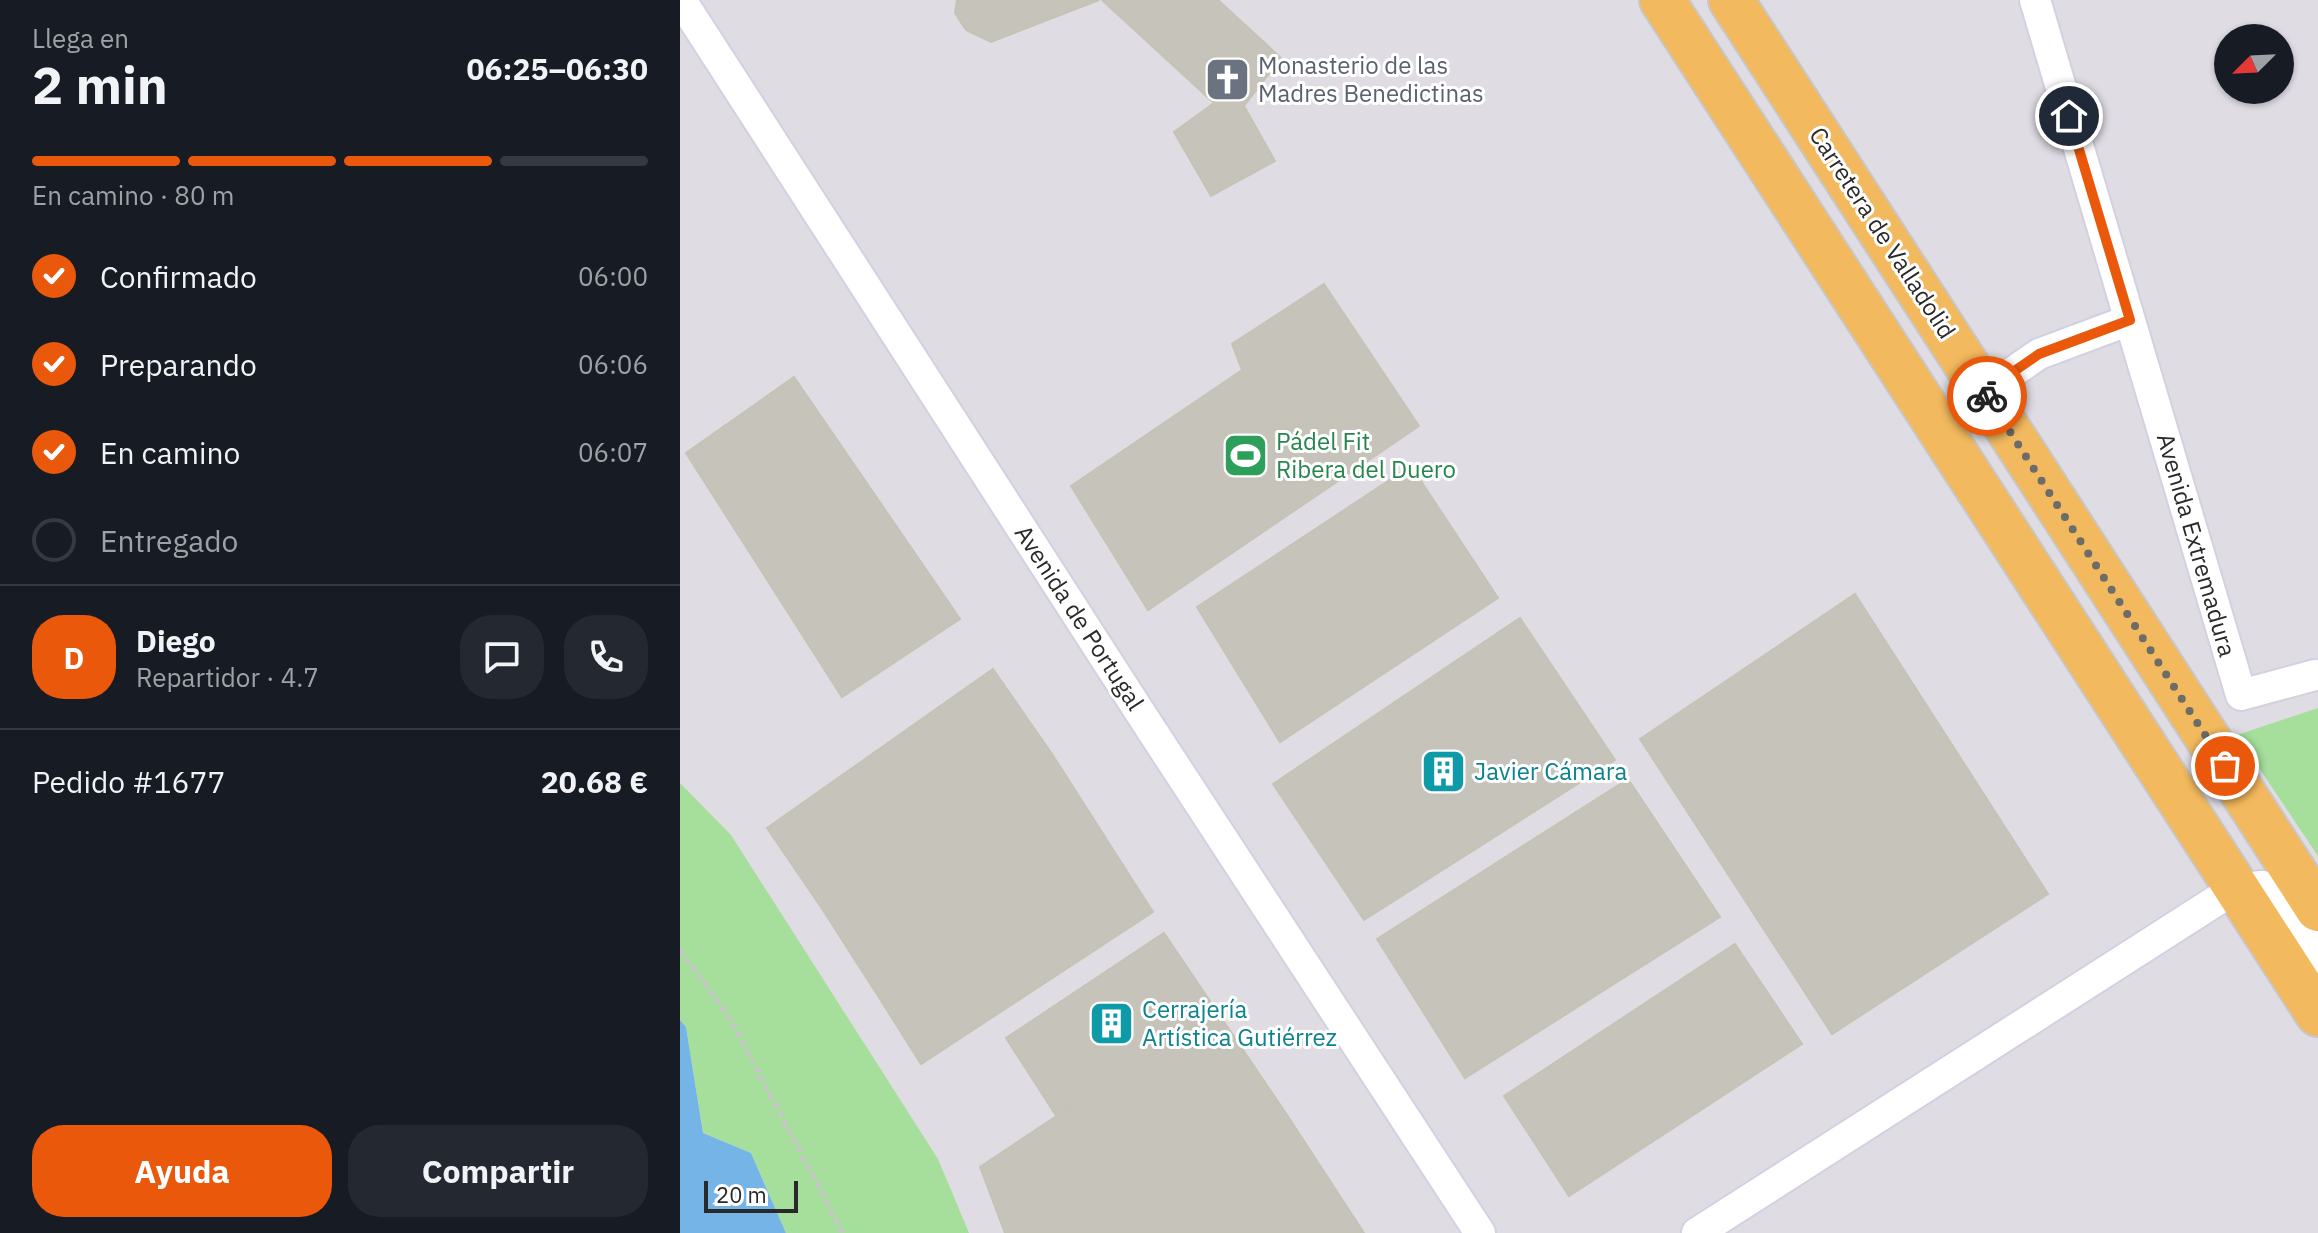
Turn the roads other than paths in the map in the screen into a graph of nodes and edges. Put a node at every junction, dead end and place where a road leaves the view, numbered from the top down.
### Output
1 (681, 0) edge
2 (1662, 0) edge
3 (1731, 0) edge
4 (2035, 0) edge
5 (2130, 320) junction
6 (1984, 392) junction
7 (2315, 675) dead end
8 (2236, 888) junction
9 (2318, 909) edge
10 (2318, 959) edge
11 (2318, 1014) edge
12 (1480, 1233) edge
13 (1697, 1233) edge

1 - 12 street, Avenida de Portugal
2 - 8 highway
3 - 6 highway, Carretera de Valladolid
4 - 5 street, Avenida Extremadura
5 - 6 street
5 - 7 street, Avenida Extremadura
6 - 9 highway, Carretera de Valladolid
8 - 10 street
8 - 11 highway
8 - 13 street

